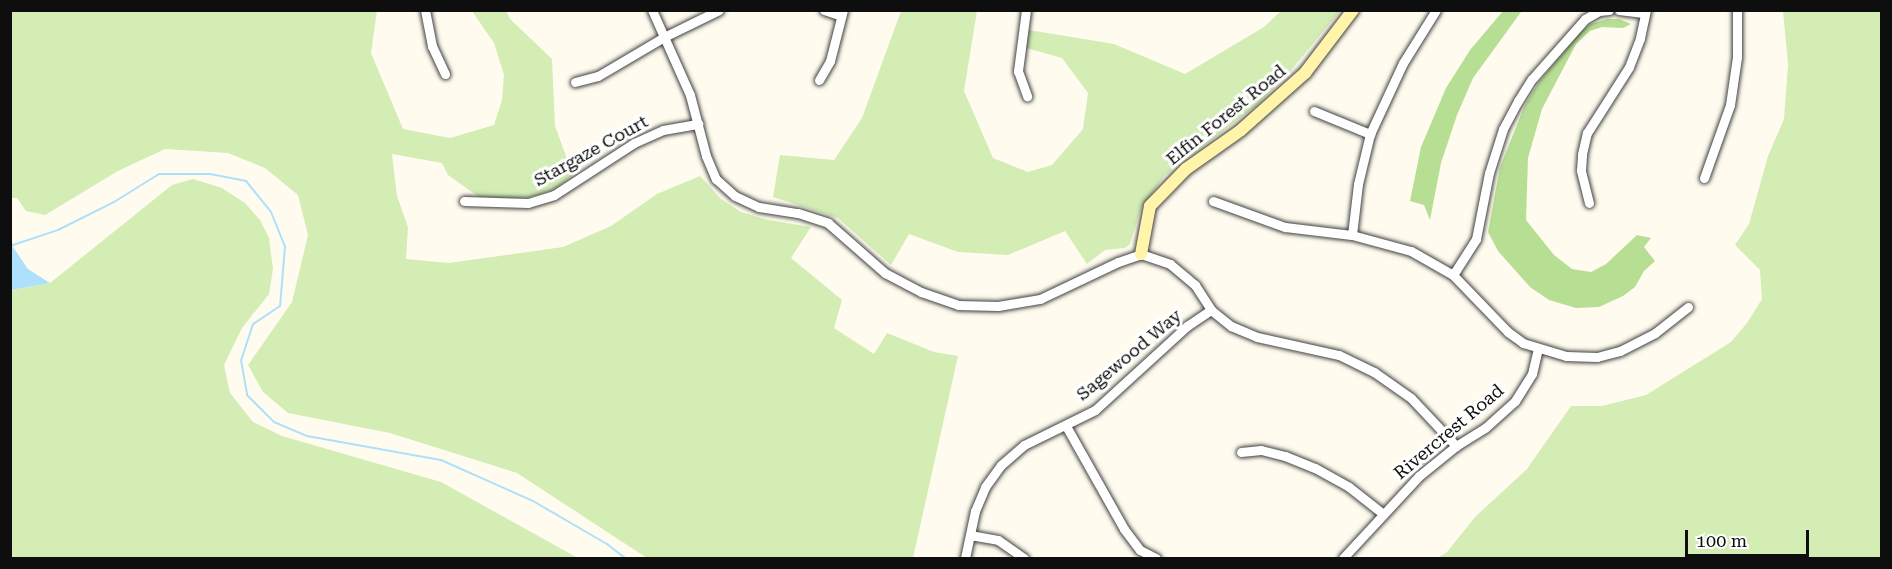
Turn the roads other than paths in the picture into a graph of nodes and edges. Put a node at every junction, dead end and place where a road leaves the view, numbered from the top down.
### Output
1 (425, 10) edge
2 (652, 10) edge
3 (719, 10) edge
4 (824, 10) edge
5 (1026, 10) edge
6 (1353, 10) edge
7 (1436, 10) edge
8 (1609, 10) edge
9 (1619, 10) edge
10 (1737, 10) edge
11 (1646, 12) edge
12 (842, 13) edge
13 (664, 37) junction
14 (446, 74) dead end
15 (819, 80) dead end
16 (575, 82) dead end
17 (1027, 96) dead end
18 (1314, 111) dead end
19 (698, 124) junction
20 (1371, 134) junction
21 (1704, 178) dead end
22 (464, 201) dead end
23 (1213, 201) dead end
24 (1589, 203) dead end
25 (1352, 235) junction
26 (1141, 254) junction
27 (1453, 275) junction
28 (1688, 307) dead end
29 (1211, 310) junction
30 (1538, 349) junction
31 (1066, 426) junction
32 (1456, 446) junction
33 (1241, 452) dead end
34 (1382, 513) junction
35 (970, 535) junction
36 (965, 558) edge
37 (1024, 558) edge
38 (1156, 558) edge
39 (1343, 558) edge

1 - 14 street
2 - 13 street
3 - 13 street
4 - 12 street
5 - 17 street
6 - 26 street, Elfin Forest Road
7 - 20 street
8 - 27 street
9 - 11 street
10 - 21 street
11 - 24 street
12 - 15 street
13 - 16 street
13 - 19 street
18 - 20 street
19 - 22 street, Stargaze Court
19 - 26 street
20 - 25 street
23 - 25 street
25 - 27 street
26 - 29 street
27 - 30 street
28 - 30 street
29 - 31 street, Sagewood Way
29 - 32 street
30 - 32 street, Rivercrest Road
31 - 35 street, Sagewood Way
31 - 38 street
32 - 34 street, Rivercrest Road
33 - 34 street
34 - 39 street, Rivercrest Road
35 - 36 street, Sagewood Way
35 - 37 street

